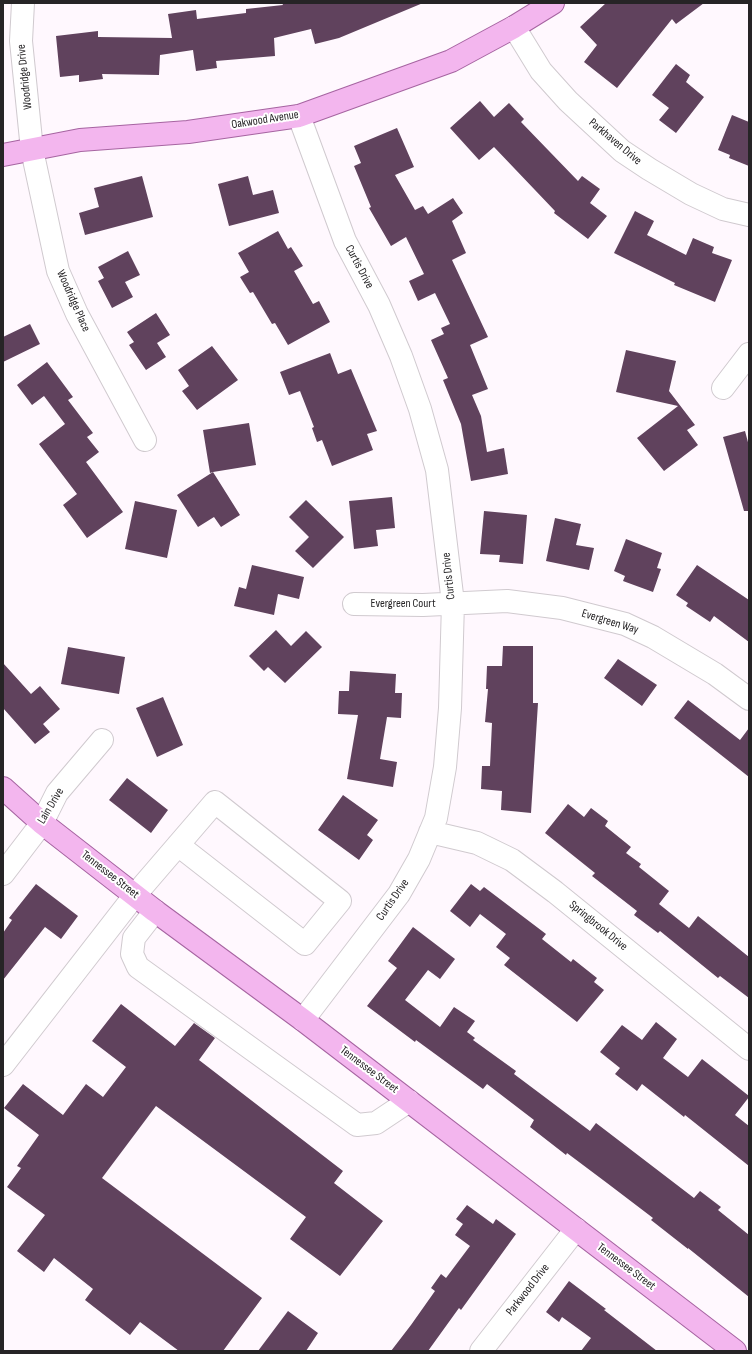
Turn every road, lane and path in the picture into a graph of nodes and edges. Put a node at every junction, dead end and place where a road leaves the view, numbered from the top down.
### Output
1 (23, 3) edge
2 (553, 3) edge
3 (514, 27) junction
4 (299, 116) junction
5 (32, 150) junction
6 (3, 155) edge
7 (749, 215) edge
8 (749, 354) edge
9 (723, 388) dead end
10 (145, 440) dead end
11 (452, 603) junction
12 (354, 604) dead end
13 (749, 699) edge
14 (102, 740) dead end
15 (3, 788) edge
16 (42, 823) junction
17 (430, 832) junction
18 (178, 845) junction
19 (3, 874) edge
20 (136, 895) junction
21 (155, 911) junction
22 (303, 1020) junction
23 (749, 1049) edge
24 (3, 1064) edge
25 (409, 1102) junction
26 (576, 1229) junction
27 (481, 1351) edge
28 (735, 1351) edge

1 - 5 street, Woodridge Drive
2 - 3 main road, Oakwood Avenue
3 - 4 main road, Oakwood Avenue
3 - 7 street, Parkhaven Drive
4 - 5 main road, Oakwood Avenue
4 - 11 street, Curtis Drive
5 - 6 main road, Oakwood Avenue
5 - 10 street, Woodridge Place
8 - 9 street
11 - 12 street, Evergreen Court
11 - 13 street, Evergreen Way
11 - 17 street, Curtis Drive
14 - 16 street, Lain Drive
15 - 16 main road, Tennessee Street
16 - 19 street, Lain Drive
16 - 20 main road, Tennessee Street
17 - 22 street, Curtis Drive
17 - 23 street, Springbrook Drive
18 - 18 street
18 - 20 street
20 - 21 main road, Tennessee Street
20 - 24 street
21 - 22 main road, Tennessee Street
21 - 25 street
22 - 25 main road, Tennessee Street
25 - 26 main road, Tennessee Street
26 - 27 street, Parkwood Drive
26 - 28 main road, Tennessee Street

